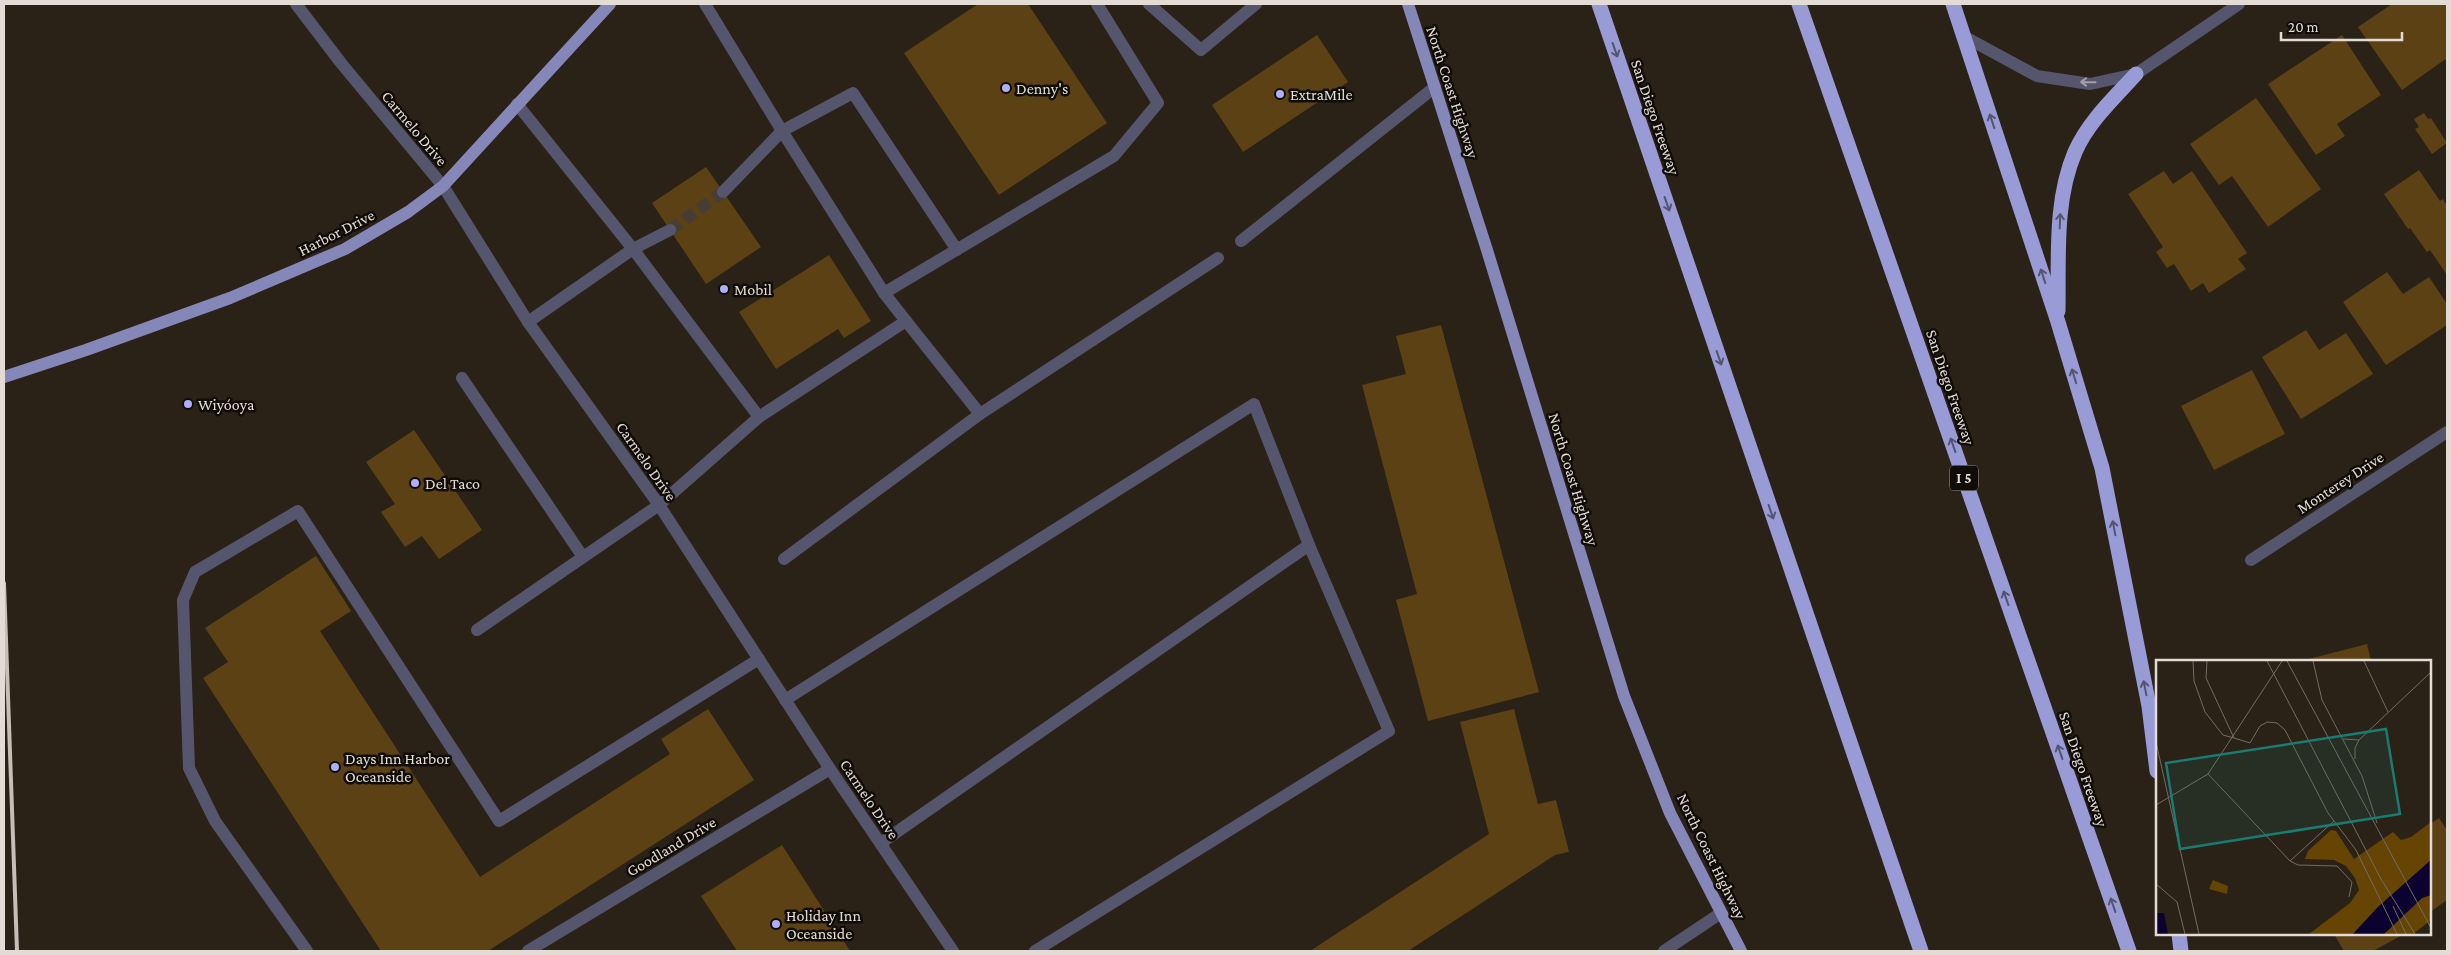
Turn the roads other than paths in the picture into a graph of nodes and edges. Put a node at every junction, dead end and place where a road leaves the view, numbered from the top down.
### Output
1 (296, 4) edge
2 (610, 4) edge
3 (705, 4) edge
4 (1097, 4) edge
5 (1149, 4) edge
6 (1256, 4) edge
7 (1408, 4) edge
8 (1599, 4) edge
9 (1799, 4) edge
10 (1953, 4) edge
11 (2239, 4) edge
12 (1965, 37) junction
13 (2136, 74) junction
14 (1435, 87) junction
15 (517, 104) junction
16 (782, 131) junction
17 (442, 186) junction
18 (723, 192) tunnel mouth
19 (670, 230) tunnel mouth
20 (1241, 241) dead end
21 (633, 250) junction
22 (957, 250) junction
23 (1218, 258) dead end
24 (884, 293) junction
25 (906, 321) junction
26 (528, 322) junction
27 (2058, 322) junction
28 (4, 376) edge
29 (462, 378) dead end
30 (980, 414) junction
31 (759, 417) junction
32 (2447, 432) edge
33 (659, 505) junction
34 (1309, 545) junction
35 (583, 557) junction
36 (784, 558) dead end
37 (2251, 560) dead end
38 (477, 630) dead end
39 (758, 659) junction
40 (785, 700) junction
41 (2156, 763) edge
42 (830, 769) junction
43 (881, 843) junction
44 (1721, 913) junction
45 (2179, 935) edge
46 (307, 951) edge
47 (528, 951) edge
48 (953, 951) edge
49 (1035, 951) edge
50 (1664, 951) edge
51 (1741, 951) edge
52 (1921, 951) edge
53 (2129, 951) edge
54 (2181, 951) edge

1 - 17 street, Carmelo Drive
2 - 15 main road, Harbor Drive
3 - 16 street
4 - 22 street
5 - 6 street
7 - 14 main road, North Coast Highway
8 -> 52 highway, San Diego Freeway
53 -> 9 highway, San Diego Freeway / I 5
10 - 12 highway
11 - 13 street
13 -> 12 street
27 -> 12 highway
27 -> 13 highway
14 - 20 street
14 - 44 main road, North Coast Highway
15 - 17 main road, Harbor Drive
15 - 21 street
16 - 18 street
16 - 22 street
16 - 24 street
17 - 26 street, Carmelo Drive
17 - 28 main road, Harbor Drive
19 - 21 street
21 - 26 street
21 - 31 street
22 - 24 street
23 - 30 street
24 - 25 street
25 - 30 street
25 - 31 street
26 - 33 street, Carmelo Drive
41 -> 27 highway
29 - 35 street
30 - 36 street
31 - 33 street
32 - 37 street, Monterey Drive
33 - 35 street
33 - 39 street, Carmelo Drive
34 - 40 street
34 - 43 street
34 - 49 street
35 - 38 street
39 - 40 street, Carmelo Drive
39 - 46 street
40 - 42 street, Carmelo Drive
42 - 43 street, Carmelo Drive
42 - 47 street, Goodland Drive
43 - 48 street, Carmelo Drive
44 - 50 street
44 - 51 main road, North Coast Highway
45 - 54 highway

